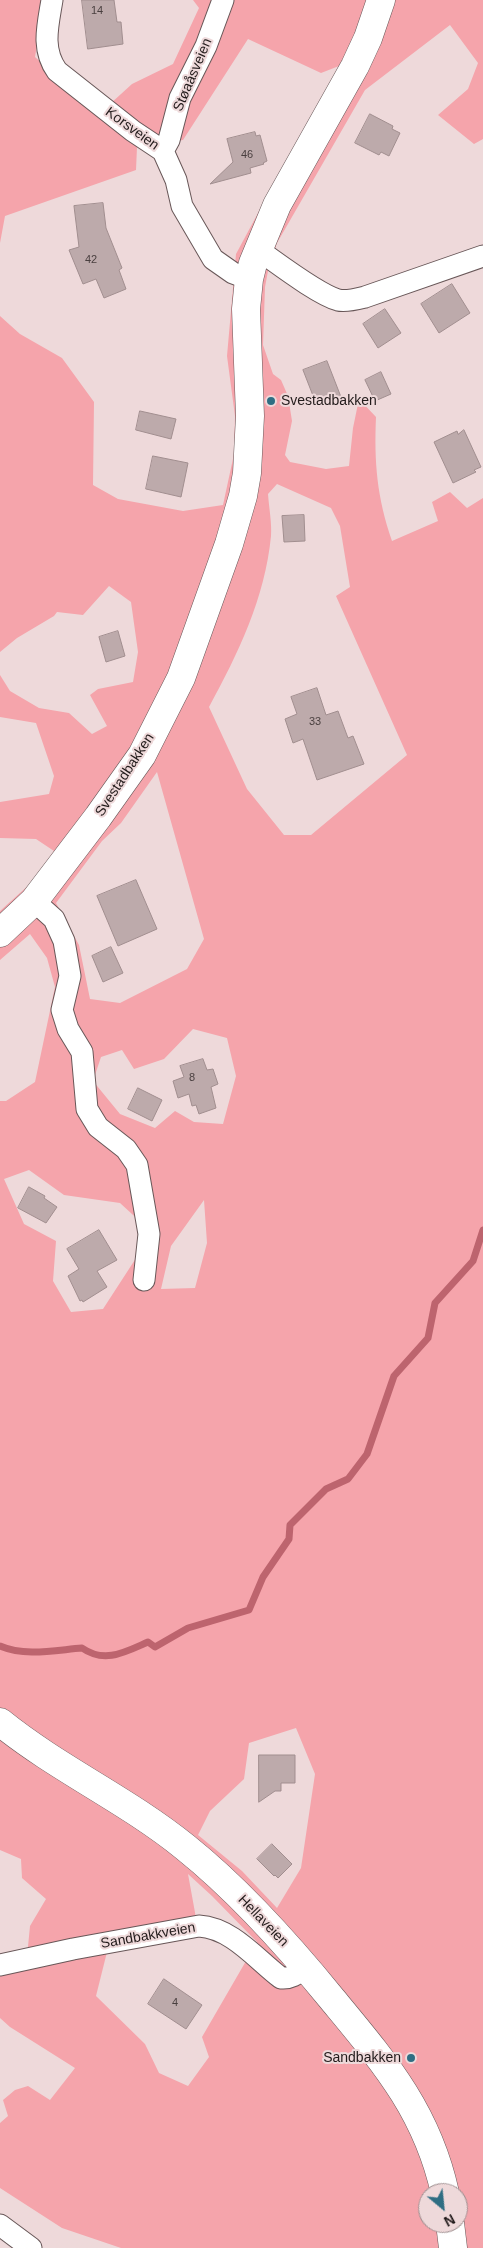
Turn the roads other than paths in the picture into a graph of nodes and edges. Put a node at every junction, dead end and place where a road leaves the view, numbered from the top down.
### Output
1 (52, 0) edge
2 (223, 0) edge
3 (380, 0) edge
4 (163, 151) junction
5 (258, 249) junction
6 (483, 256) edge
7 (249, 279) junction
8 (34, 900) junction
9 (0, 933) edge
10 (144, 1280) dead end
11 (0, 1722) edge
12 (0, 1965) edge
13 (306, 1967) junction
14 (442, 2183) edge
15 (0, 2225) edge
16 (451, 2233) edge
17 (31, 2248) edge
18 (453, 2248) edge

1 - 4 street, Korsveien
2 - 4 street, Støaåsveien
3 - 5 main road, Svestadbakken
4 - 7 street, Korsveien
5 - 6 street
5 - 7 main road, Svestadbakken
7 - 8 main road, Svestadbakken
8 - 9 main road, Svestadbakken
8 - 10 street
11 - 13 main road, Hellaveien
12 - 13 street, Sandbakkveien
13 - 14 main road, Hellaveien
15 - 17 street
16 - 18 main road

